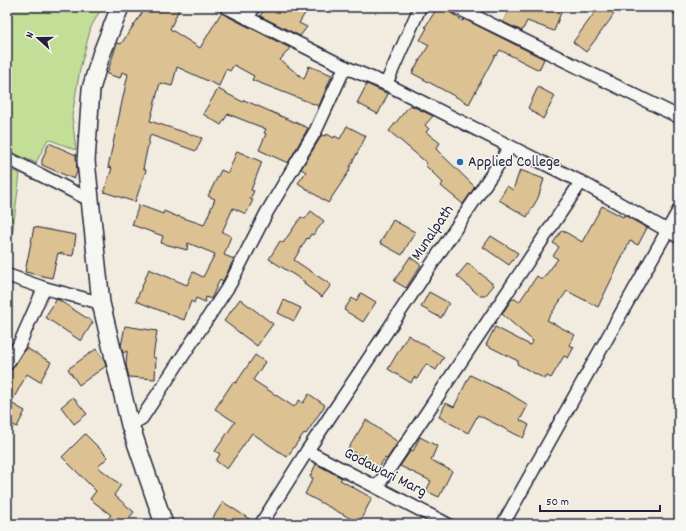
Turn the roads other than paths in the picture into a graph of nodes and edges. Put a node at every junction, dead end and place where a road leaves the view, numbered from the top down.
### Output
1 (120, 7) edge
2 (226, 7) edge
3 (254, 7) edge
4 (420, 7) edge
5 (456, 7) edge
6 (247, 18) junction
7 (345, 67) junction
8 (386, 84) junction
9 (679, 116) edge
10 (510, 147) junction
11 (7, 158) edge
12 (580, 182) junction
13 (90, 200) junction
14 (679, 210) edge
15 (667, 230) junction
16 (679, 237) edge
17 (7, 275) edge
18 (44, 288) junction
19 (101, 303) junction
20 (7, 364) edge
21 (130, 425) junction
22 (307, 451) junction
23 (376, 487) junction
24 (164, 524) edge
25 (261, 524) edge
26 (447, 524) edge
27 (503, 524) edge

1 - 13 street
2 - 6 street
3 - 6 street
4 - 8 street
5 - 9 street
6 - 7 street
7 - 8 street
7 - 21 street
8 - 10 street
10 - 12 street
10 - 22 street, Munalpath
11 - 13 street
12 - 15 street
12 - 23 street
13 - 19 street
14 - 15 street
15 - 16 street
15 - 27 street
17 - 18 street
18 - 19 street
18 - 20 street
19 - 21 street
21 - 24 street
22 - 23 street, Godawari Marg
22 - 25 street, Munalpath
23 - 26 street, Godawari Marg

